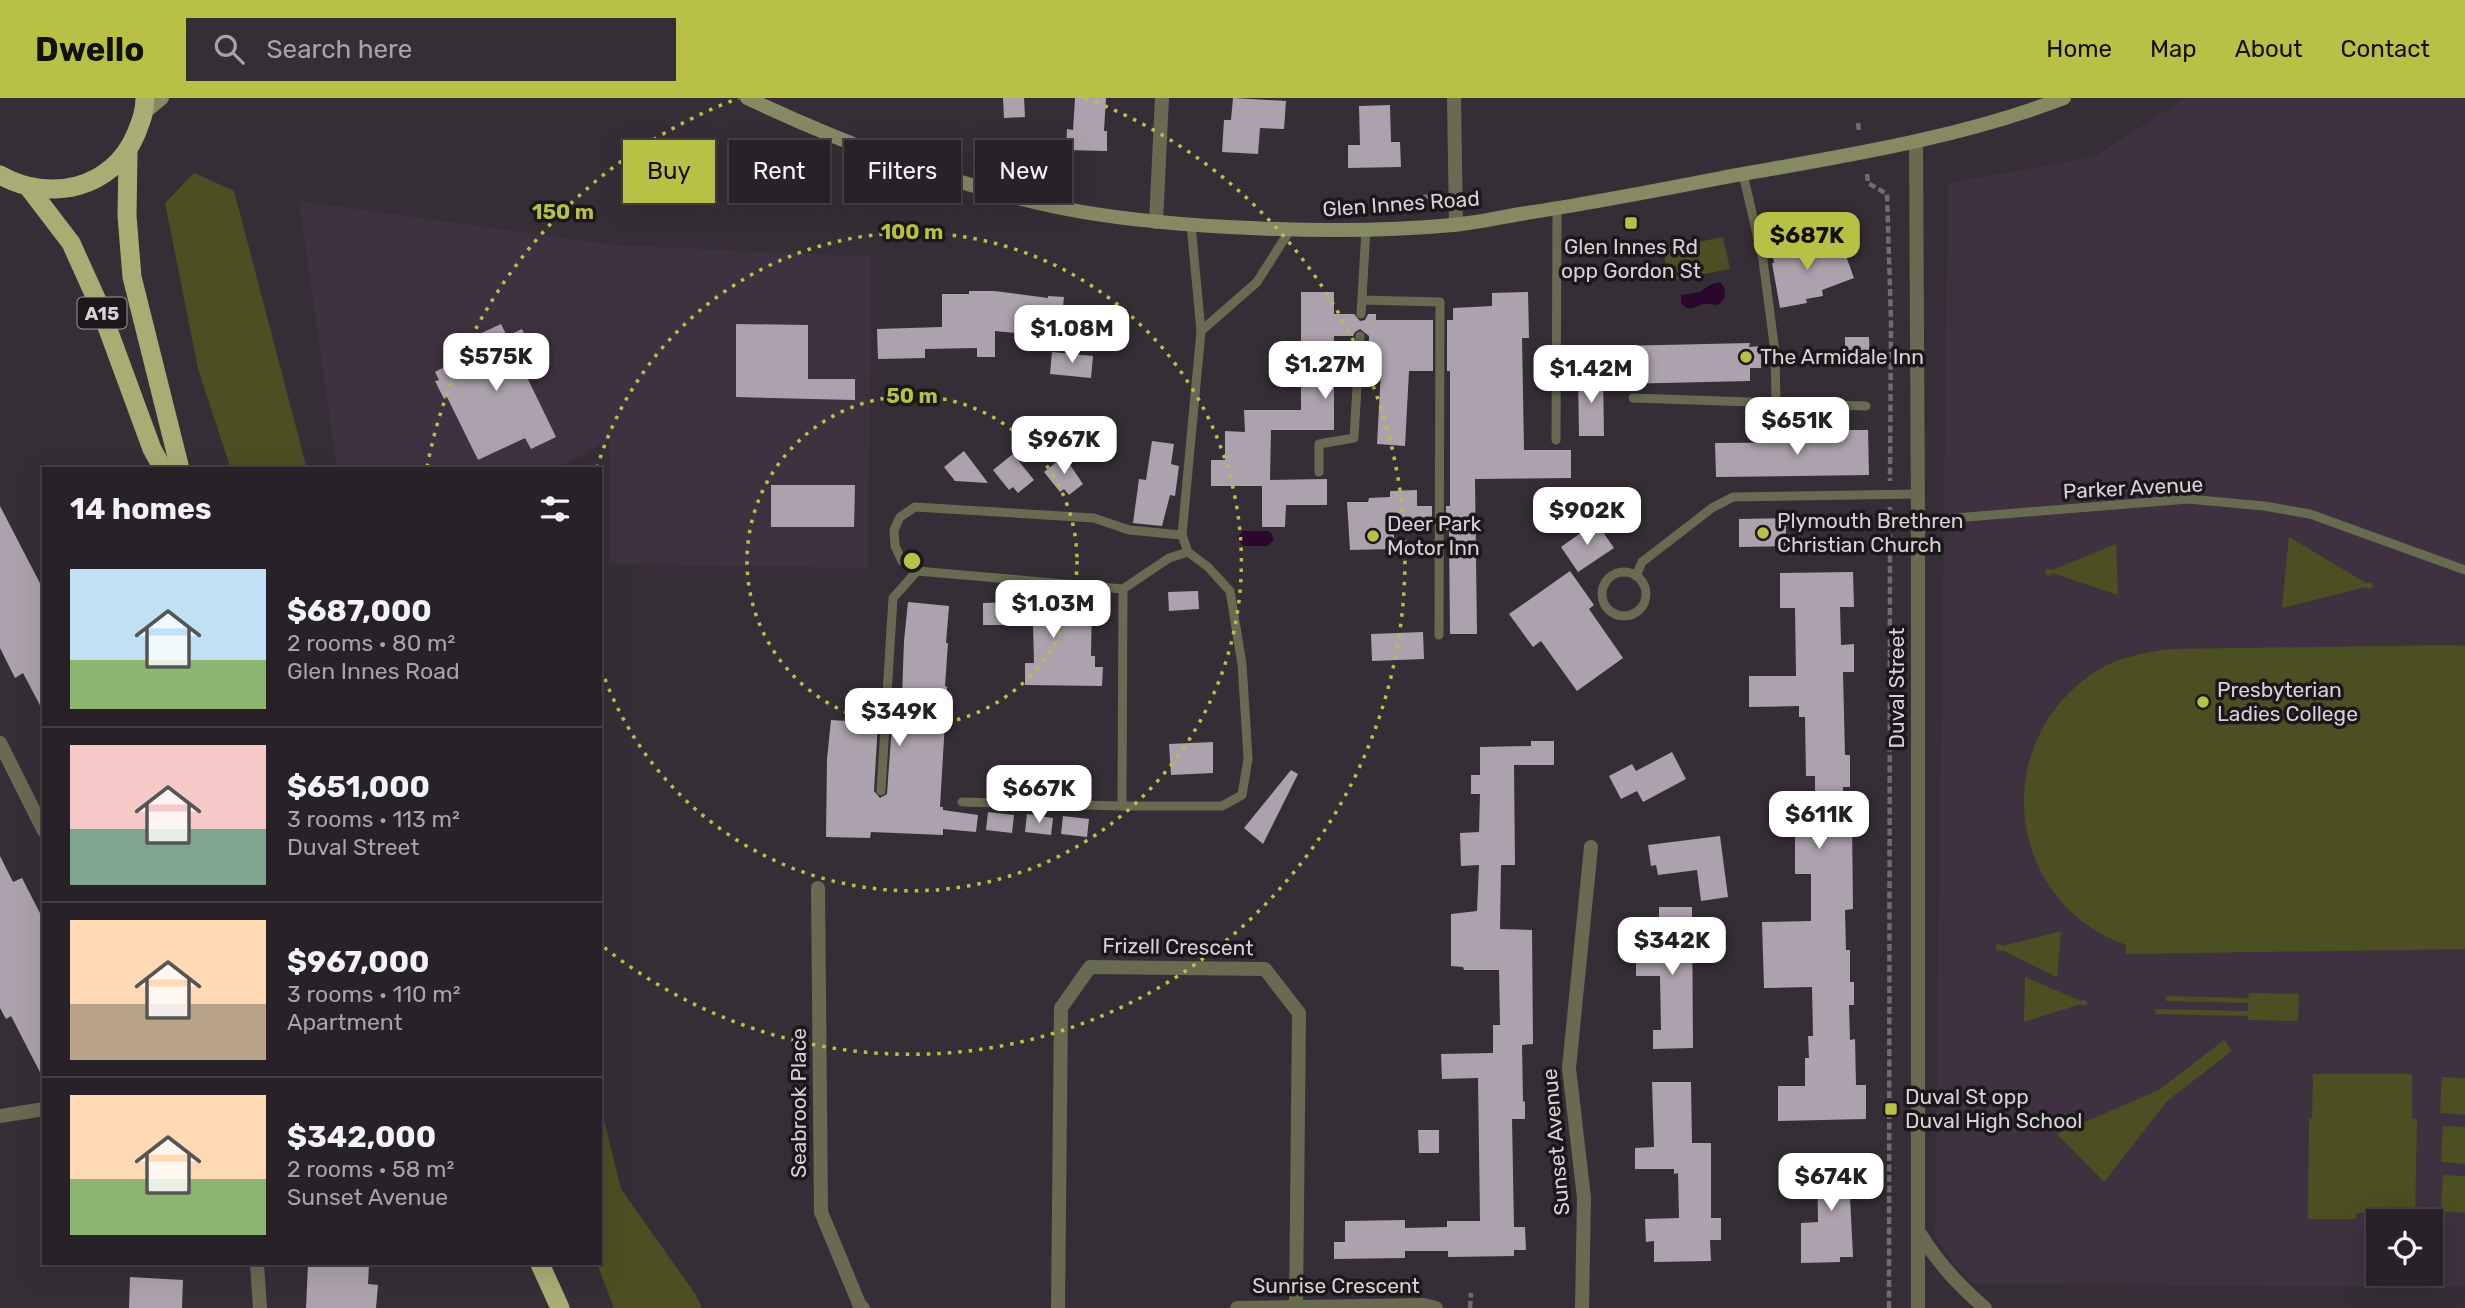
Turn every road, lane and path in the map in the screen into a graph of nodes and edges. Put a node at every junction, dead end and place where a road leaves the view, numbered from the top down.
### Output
1 (162, 98) edge
2 (747, 98) edge
3 (1162, 98) edge
4 (1454, 98) edge
5 (2064, 98) edge
6 (145, 105) edge
7 (1858, 123) dead end
8 (1860, 132) dead end
9 (1916, 142) junction
10 (128, 153) junction
11 (1743, 174) junction
12 (1867, 174) dead end
13 (0, 175) edge
14 (29, 188) junction
15 (1557, 209) junction
16 (1156, 222) junction
17 (1191, 225) junction
18 (1456, 225) junction
19 (1290, 230) junction
20 (1366, 230) junction
21 (1362, 300) junction
22 (1361, 314) dead end
23 (1201, 331) junction
24 (1360, 336) dead end
25 (1633, 398) dead end
26 (1776, 403) junction
27 (1866, 406) dead end
28 (1556, 440) dead end
29 (162, 467) edge
30 (180, 467) edge
31 (1319, 472) dead end
32 (1890, 495) junction
33 (1918, 495) junction
34 (1918, 521) junction
35 (1182, 535) junction
36 (1188, 552) junction
37 (2465, 570) edge
38 (917, 571) junction
39 (1636, 576) junction
40 (1123, 589) junction
41 (1439, 635) dead end
42 (0, 743) edge
43 (881, 791) dead end
44 (962, 802) dead end
45 (1122, 806) junction
46 (42, 827) edge
47 (1591, 846) dead end
48 (818, 888) dead end
49 (42, 1110) edge
50 (0, 1116) edge
51 (1919, 1233) junction
52 (257, 1265) edge
53 (540, 1265) edge
54 (1471, 1293) dead end
55 (1296, 1307) edge
56 (260, 1308) edge
57 (560, 1308) edge
58 (863, 1308) edge
59 (1058, 1308) edge
60 (1237, 1308) edge
61 (1436, 1308) edge
62 (1471, 1308) edge
63 (1582, 1308) edge
64 (1889, 1308) edge
65 (1918, 1308) edge
66 (1985, 1308) edge

1 - 6 main road
2 - 16 main road, Glen Innes Road
3 - 16 street
4 - 18 street
5 - 9 main road, Glen Innes Road
6 - 10 highway, A15
7 - 8 path
9 - 11 main road, Glen Innes Road
9 - 33 street, Duval Street
10 - 14 highway, A15
10 - 30 highway, A15
11 - 15 main road, Glen Innes Road
11 - 26 lane
12 - 32 path
13 - 14 highway, A15
14 - 29 highway, A15
15 - 18 main road, Glen Innes Road
15 - 28 lane
16 - 17 main road, Glen Innes Road
17 - 19 main road, Glen Innes Road
17 - 23 lane
18 - 20 main road, Glen Innes Road
19 - 20 main road, Glen Innes Road
19 - 23 lane
20 - 21 lane
21 - 22 lane
21 - 41 lane
23 - 35 lane
24 - 31 lane
25 - 26 lane
26 - 27 lane
32 - 33 lane
32 - 39 lane
32 - 64 path
33 - 34 street, Duval Street
34 - 37 lane, Parker Avenue
34 - 51 street, Duval Street
35 - 36 lane
35 - 38 lane
36 - 40 lane
36 - 45 lane
38 - 40 lane
38 - 43 lane
39 - 39 lane
40 - 45 lane
42 - 46 street
44 - 45 lane
47 - 63 street, Sunset Avenue
48 - 58 street, Seabrook Place
49 - 50 street
51 - 65 street, Duval Street
51 - 66 street
52 - 56 street
53 - 57 highway
54 - 62 path
55 - 59 street, Frizell Crescent
55 - 60 street, Sunrise Crescent
55 - 61 street, Sunrise Crescent

